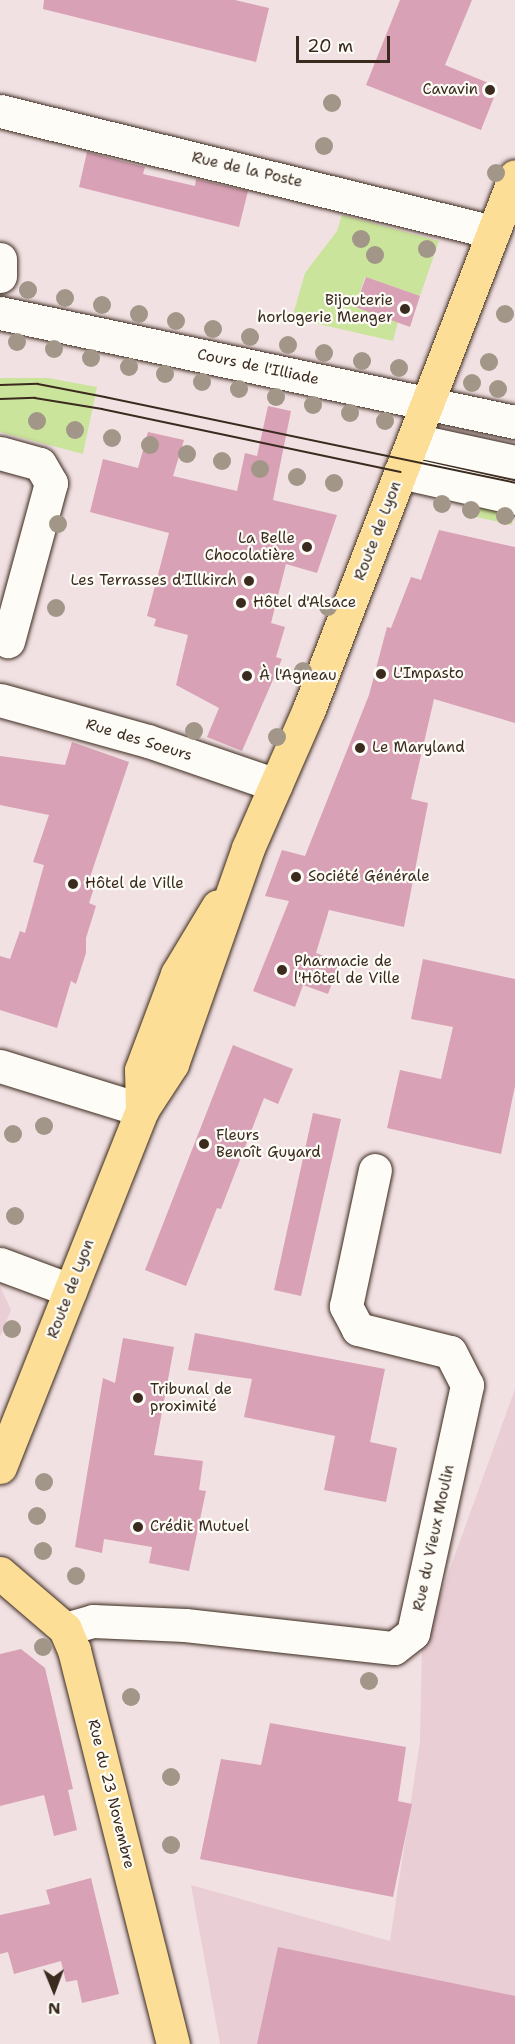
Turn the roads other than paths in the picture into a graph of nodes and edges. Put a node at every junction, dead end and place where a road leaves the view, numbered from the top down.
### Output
1 (0, 111) edge
2 (515, 176) edge
3 (493, 232) junction
4 (0, 259) edge
5 (0, 276) edge
6 (0, 313) edge
7 (427, 403) junction
8 (515, 422) edge
9 (413, 440) junction
10 (0, 453) edge
11 (515, 462) edge
12 (400, 472) junction
13 (515, 498) edge
14 (8, 641) dead end
15 (0, 700) edge
16 (276, 785) junction
17 (0, 1066) edge
18 (142, 1110) junction
19 (375, 1170) dead end
20 (0, 1264) edge
21 (70, 1290) junction
22 (0, 1467) edge
23 (0, 1573) edge
24 (64, 1629) junction
25 (173, 2044) edge

1 - 3 street, Rue de la Poste
2 - 3 main road, Route de Lyon
3 - 7 main road, Route de Lyon
4 - 5 street
6 - 7 street, Cours de l'Illiade
7 - 8 street, Cours de l'Illiade
7 - 9 main road, Route de Lyon
9 - 11 street
9 - 12 main road, Route de Lyon
10 - 14 street
12 - 13 street
12 - 16 main road, Route de Lyon
15 - 16 street, Rue des Soeurs
16 - 18 main road, Route de Lyon
17 - 18 street
18 - 21 main road, Route de Lyon
19 - 24 street, Rue du Vieux Moulin
20 - 21 street
21 - 22 main road, Route de Lyon
23 - 24 main road, Rue du 23 Novembre
24 - 25 main road, Rue du 23 Novembre

